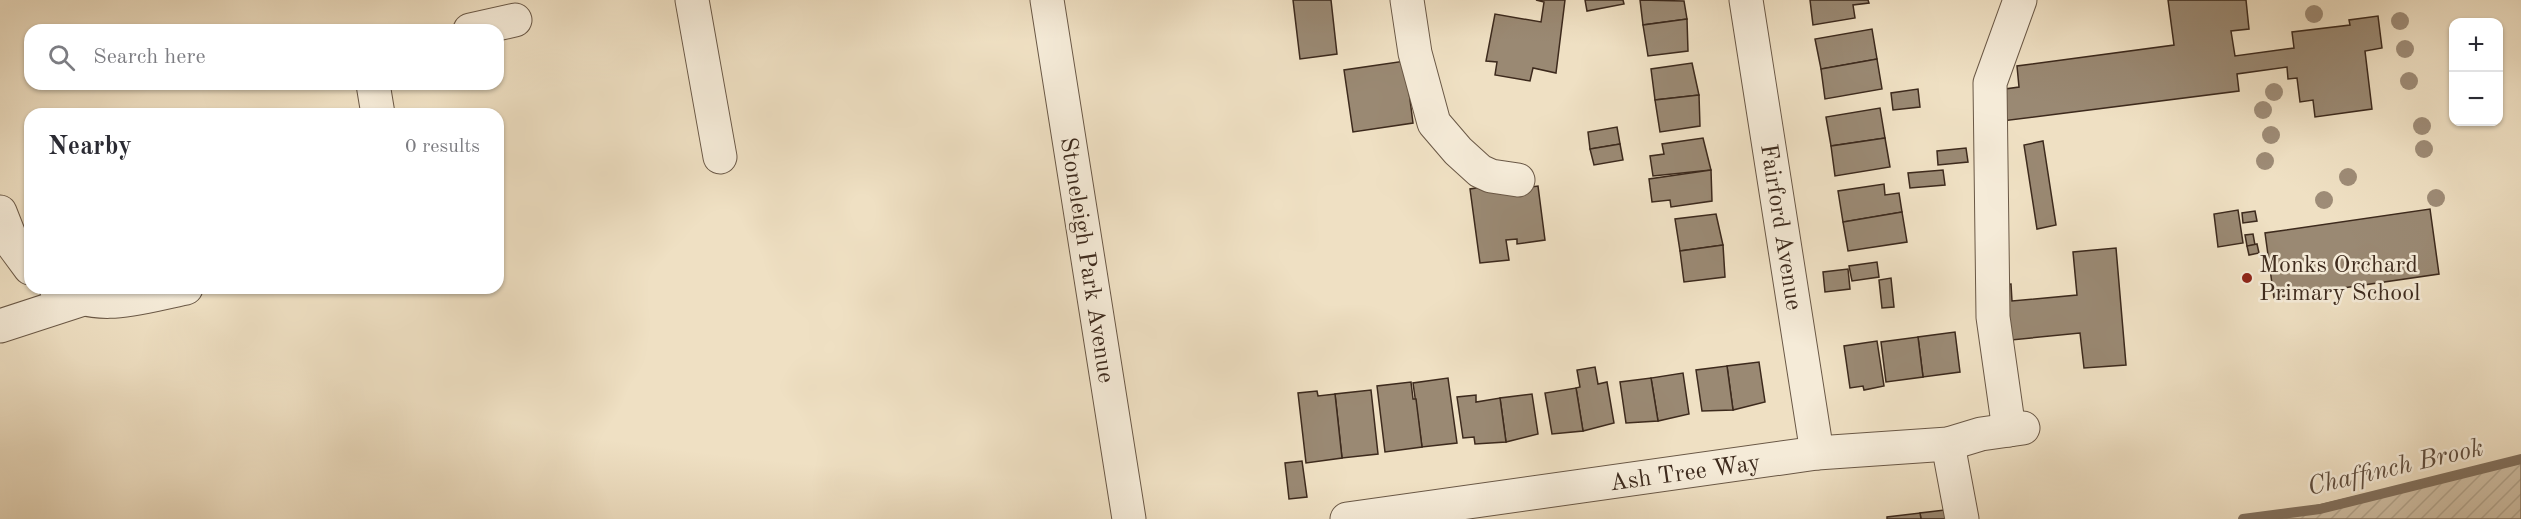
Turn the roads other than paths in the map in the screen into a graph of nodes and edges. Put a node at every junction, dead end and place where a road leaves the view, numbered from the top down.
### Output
1 (692, 0) edge
2 (1047, 0) edge
3 (1407, 0) edge
4 (1746, 0) edge
5 (2019, 0) edge
6 (515, 20) dead end
7 (497, 24) edge
8 (374, 90) edge
9 (377, 108) edge
10 (720, 157) dead end
11 (1518, 180) dead end
12 (0, 212) edge
13 (24, 260) edge
14 (68, 294) edge
15 (156, 294) edge
16 (0, 326) edge
17 (1948, 444) junction
18 (1817, 453) junction
19 (1494, 509) edge
20 (1129, 519) edge
21 (1347, 519) edge
22 (1962, 519) edge

1 - 10 street
2 - 20 street, Stoneleigh Park Avenue
3 - 11 street
4 - 18 street, Fairford Avenue
5 - 17 street, Ash Tree Way
6 - 7 street
8 - 9 street
12 - 13 street
14 - 15 street
14 - 16 street
17 - 18 street, Ash Tree Way
17 - 22 street
18 - 19 street, Ash Tree Way
19 - 21 street, Ash Tree Way

